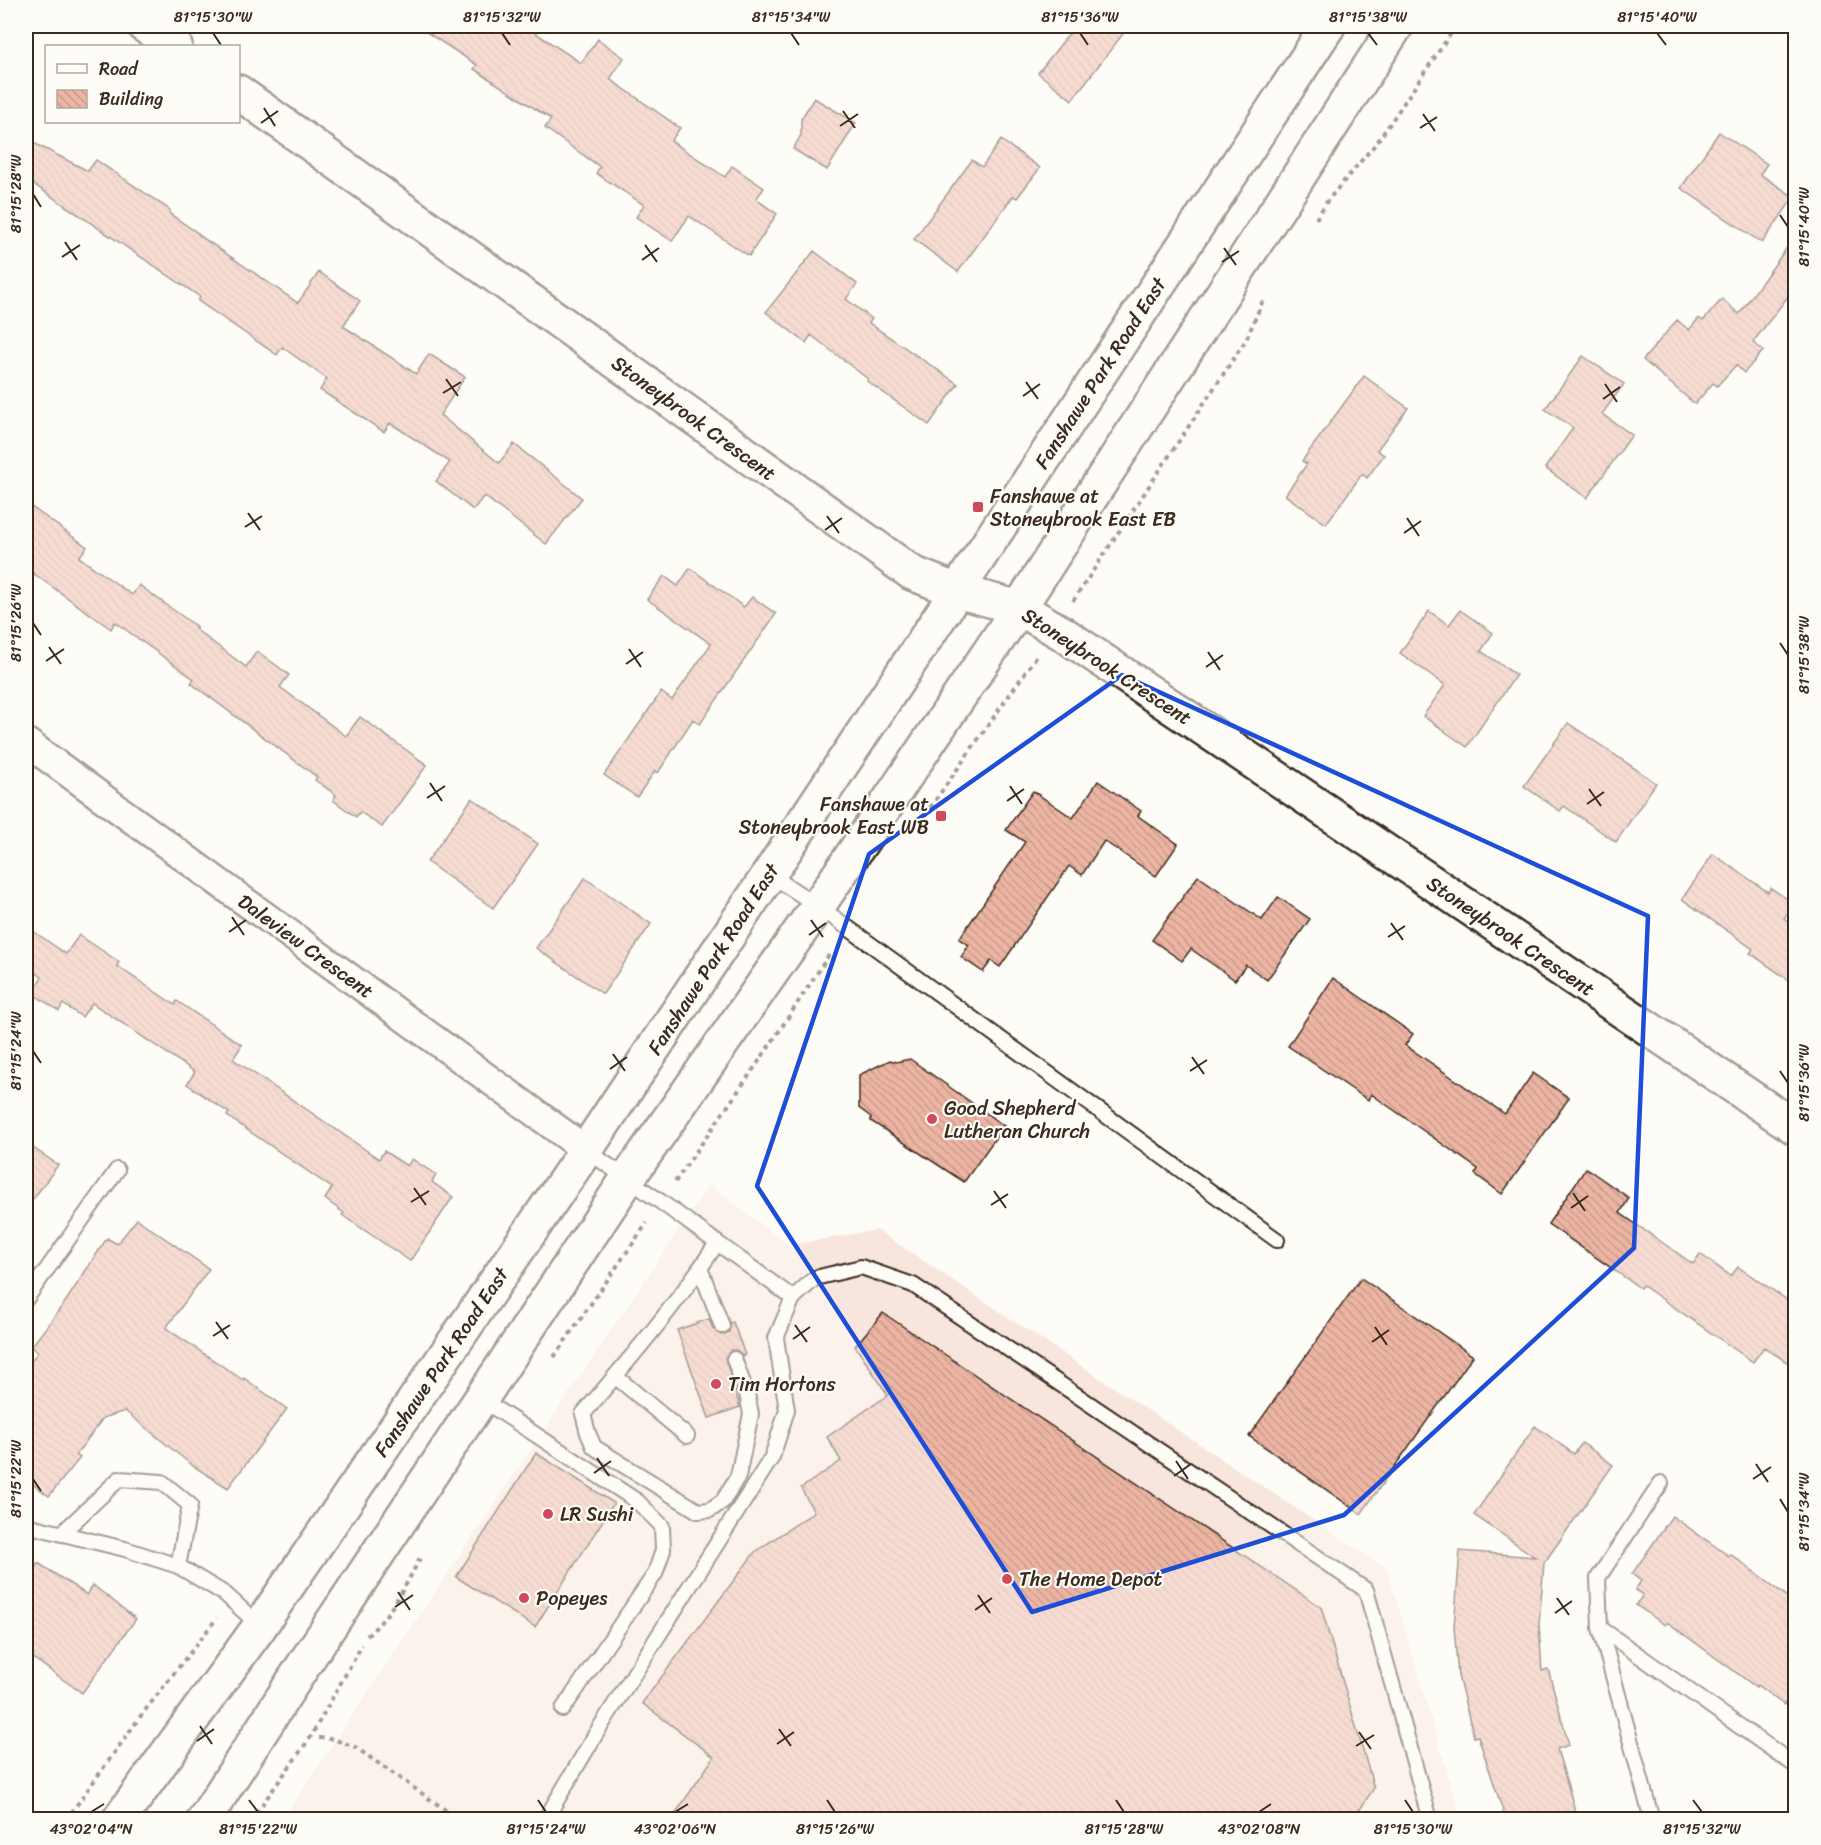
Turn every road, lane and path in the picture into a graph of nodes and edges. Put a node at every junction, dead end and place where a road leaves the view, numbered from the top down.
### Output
1 (145, 26) edge
2 (1328, 26) edge
3 (1396, 26) edge
4 (1456, 26) edge
5 (174, 45) edge
6 (240, 93) edge
7 (1315, 220) dead end
8 (1270, 288) dead end
9 (1082, 587) dead end
10 (957, 591) junction
11 (1019, 608) junction
12 (26, 742) edge
13 (769, 874) junction
14 (818, 906) junction
15 (1796, 1128) edge
16 (586, 1150) junction
17 (117, 1170) dead end
18 (628, 1178) junction
19 (1277, 1240) dead end
20 (717, 1243) junction
21 (631, 1247) dead end
22 (700, 1268) junction
23 (26, 1299) edge
24 (794, 1299) junction
25 (722, 1326) dead end
26 (553, 1359) dead end
27 (734, 1359) dead end
28 (615, 1376) junction
29 (481, 1399) junction
30 (687, 1436) dead end
31 (1661, 1483) dead end
32 (26, 1525) edge
33 (61, 1534) junction
34 (178, 1566) junction
35 (231, 1600) junction
36 (381, 1623) dead end
37 (260, 1626) junction
38 (1600, 1628) junction
39 (563, 1709) dead end
40 (319, 1738) dead end
41 (1796, 1766) edge
42 (66, 1820) edge
43 (119, 1820) edge
44 (204, 1820) edge
45 (251, 1820) edge
46 (460, 1820) edge
47 (544, 1820) edge
48 (1430, 1820) edge
49 (1652, 1820) edge

1 - 5 main road
2 - 10 main road, Fanshawe Park Road East
3 - 11 main road
4 - 7 path
6 - 10 main road, Stoneybrook Crescent
8 - 9 path
10 - 11 main road, Stoneybrook Crescent
10 - 13 main road, Fanshawe Park Road East
11 - 14 main road
11 - 15 main road, Stoneybrook Crescent
12 - 16 street, Daleview Crescent
13 - 14 lane
13 - 16 main road, Fanshawe Park Road East
14 - 18 main road
14 - 19 lane
16 - 18 lane
16 - 37 main road, Fanshawe Park Road East
17 - 23 lane
18 - 20 lane
18 - 29 main road
20 - 22 lane
20 - 24 lane
21 - 26 path
22 - 25 lane
22 - 28 lane
24 - 47 lane
24 - 48 lane
27 - 28 lane
28 - 30 lane
29 - 39 lane
29 - 44 main road
31 - 38 lane
32 - 33 lane
33 - 34 lane
33 - 34 lane
34 - 35 lane
35 - 37 lane
35 - 42 path
36 - 45 path
37 - 43 main road, Fanshawe Park Road East
38 - 41 lane
38 - 49 lane
40 - 46 path

